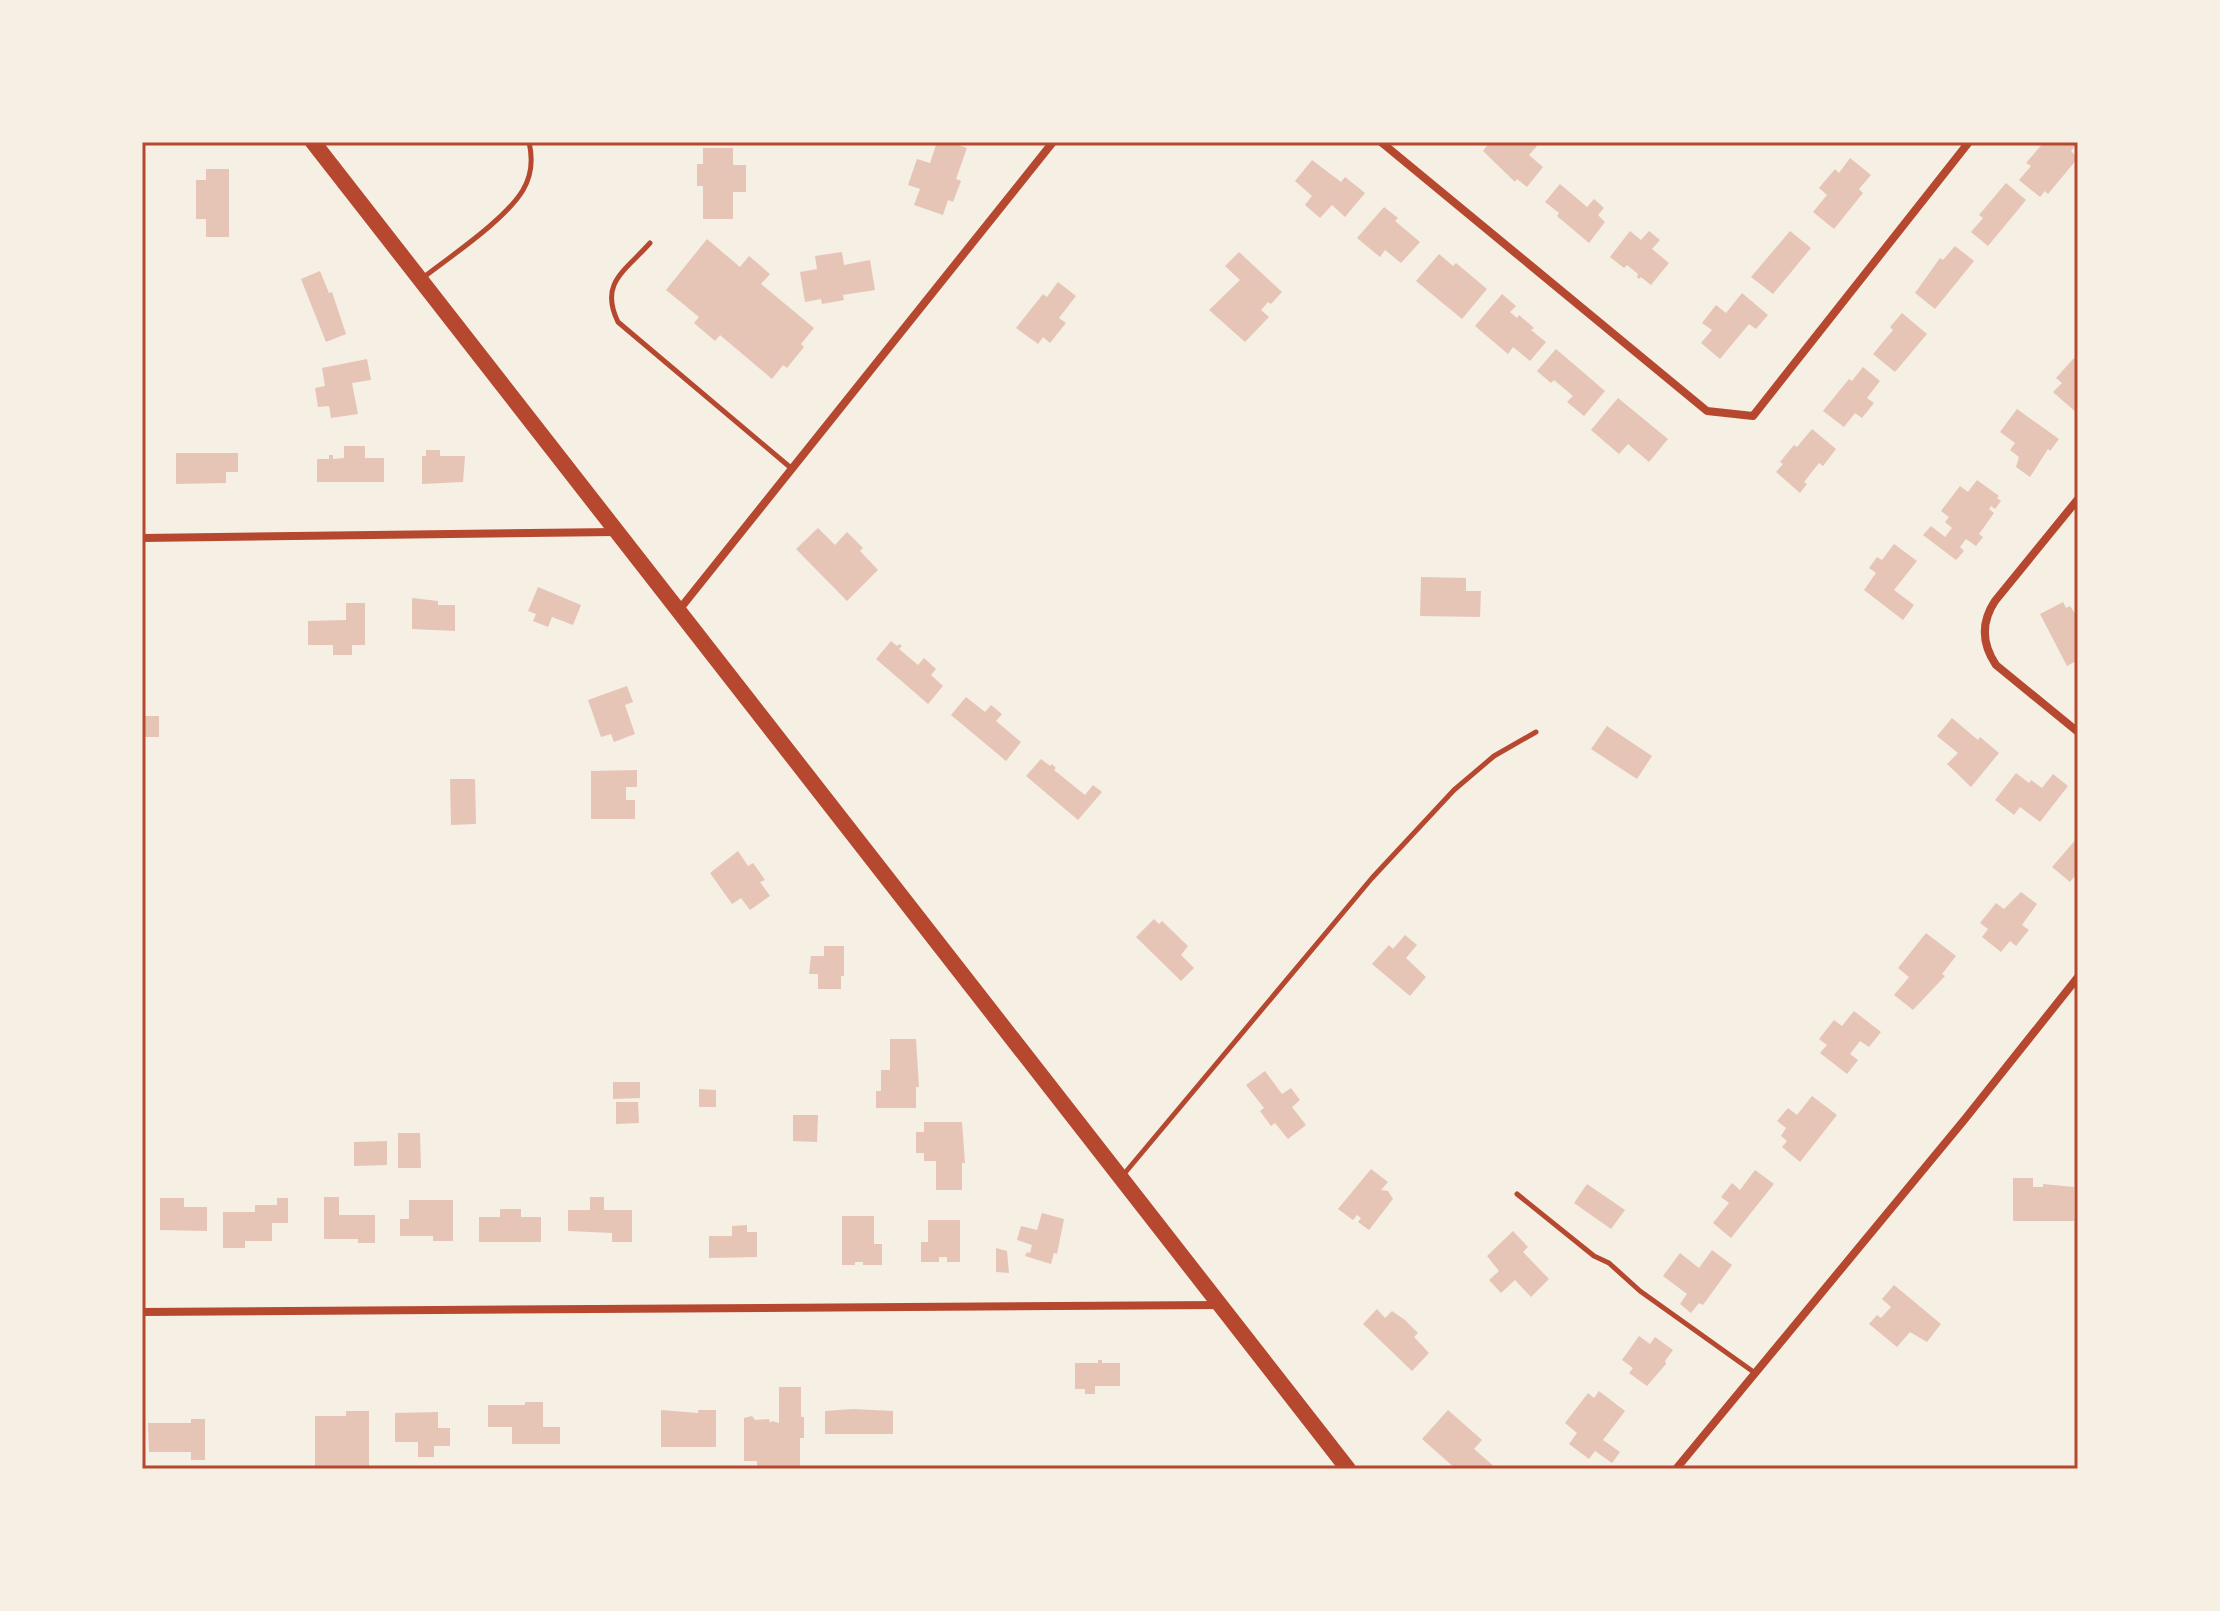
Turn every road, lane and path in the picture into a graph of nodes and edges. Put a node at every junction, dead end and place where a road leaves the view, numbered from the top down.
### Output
1 (313, 142) edge
2 (529, 142) edge
3 (1053, 142) edge
4 (1381, 142) edge
5 (1969, 142) edge
6 (650, 243) dead end
7 (420, 280) junction
8 (792, 469) junction
9 (2078, 499) edge
10 (616, 532) junction
11 (142, 538) edge
12 (679, 611) junction
13 (1536, 732) dead end
14 (2078, 732) edge
15 (2078, 977) edge
16 (1120, 1178) junction
17 (1517, 1194) dead end
18 (1219, 1305) junction
19 (142, 1312) edge
20 (1756, 1374) junction
21 (1348, 1469) edge
22 (1676, 1469) edge

1 - 7 main road
2 - 7 lane
3 - 8 street
4 - 5 street
6 - 8 lane
7 - 10 main road
8 - 12 street
9 - 14 street
10 - 11 street
10 - 12 main road
12 - 16 main road
13 - 16 lane
15 - 20 street
16 - 18 main road
17 - 20 lane
18 - 19 street
18 - 21 main road
20 - 22 street

